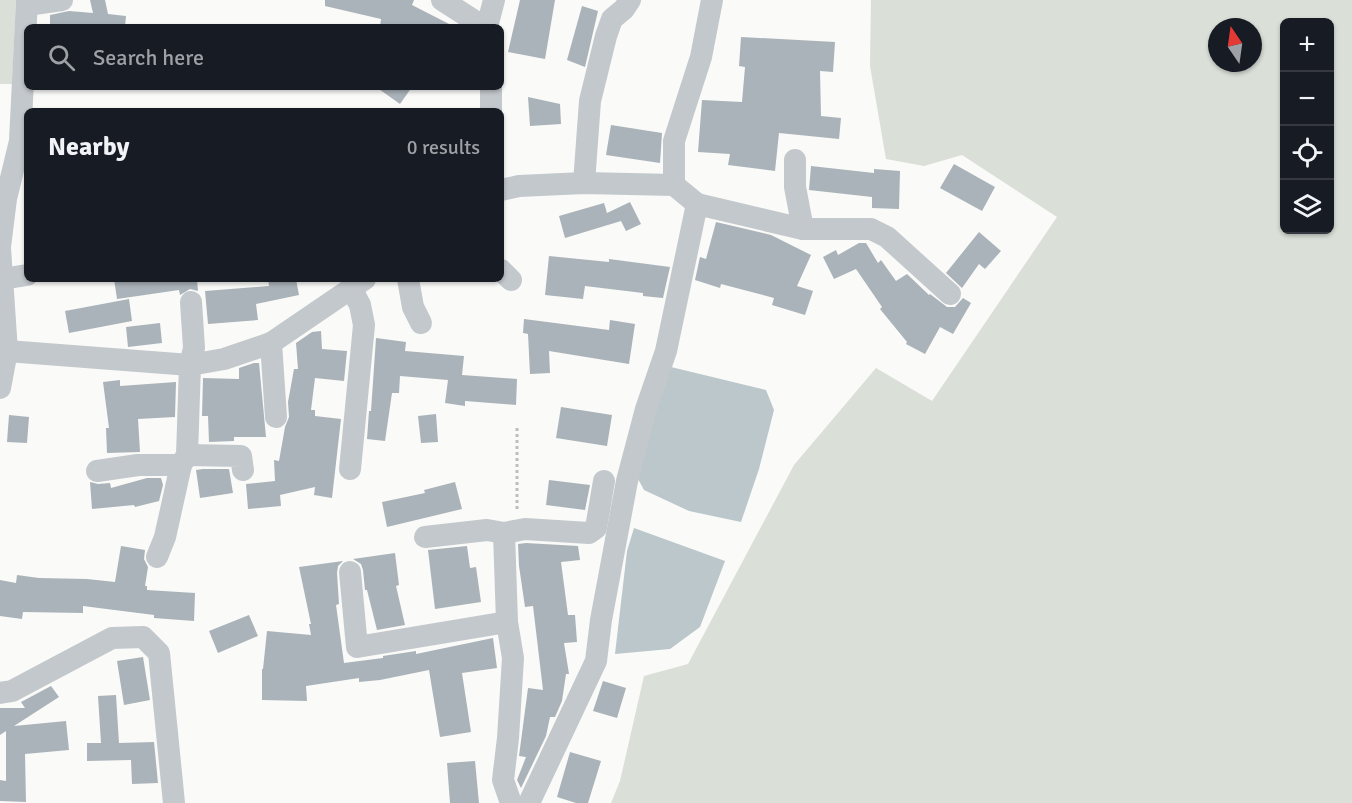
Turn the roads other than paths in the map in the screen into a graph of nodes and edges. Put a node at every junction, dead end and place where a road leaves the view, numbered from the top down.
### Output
1 (62, 0) edge
2 (442, 0) edge
3 (494, 0) edge
4 (630, 0) edge
5 (712, 0) edge
6 (27, 2) edge
7 (26, 24) edge
8 (480, 24) edge
9 (486, 24) edge
10 (24, 62) edge
11 (491, 90) edge
12 (491, 108) edge
13 (795, 160) dead end
14 (584, 183) junction
15 (674, 185) junction
16 (504, 189) edge
17 (697, 204) junction
18 (803, 229) junction
19 (0, 248) edge
20 (24, 275) edge
21 (2, 279) junction
22 (409, 282) edge
23 (359, 284) edge
24 (950, 294) dead end
25 (191, 302) dead end
26 (421, 323) dead end
27 (271, 343) junction
28 (4, 349) edge
29 (190, 365) junction
30 (0, 388) edge
31 (270, 406) dead end
32 (184, 460) junction
33 (350, 469) dead end
34 (243, 470) dead end
35 (97, 471) dead end
36 (604, 481) dead end
37 (513, 526) junction
38 (425, 537) dead end
39 (167, 546) dead end
40 (350, 572) dead end
41 (507, 622) junction
42 (0, 693) edge
43 (174, 803) edge
44 (511, 803) edge
45 (529, 803) edge

1 - 6 street
2 - 8 street
3 - 9 street
4 - 14 street
5 - 15 street
6 - 7 street
10 - 19 street
11 - 12 street
13 - 18 street
14 - 15 street
14 - 16 street
15 - 17 street
17 - 18 street
17 - 45 street
18 - 24 street
19 - 21 street
20 - 21 street
21 - 28 street
22 - 26 street
23 - 27 street
23 - 33 street
25 - 29 street
27 - 29 street
27 - 31 street
28 - 29 street
28 - 30 street
29 - 32 street
32 - 34 street
32 - 35 street
32 - 39 street
36 - 37 street
37 - 38 street
37 - 41 street
40 - 41 street
41 - 44 street
42 - 43 street

